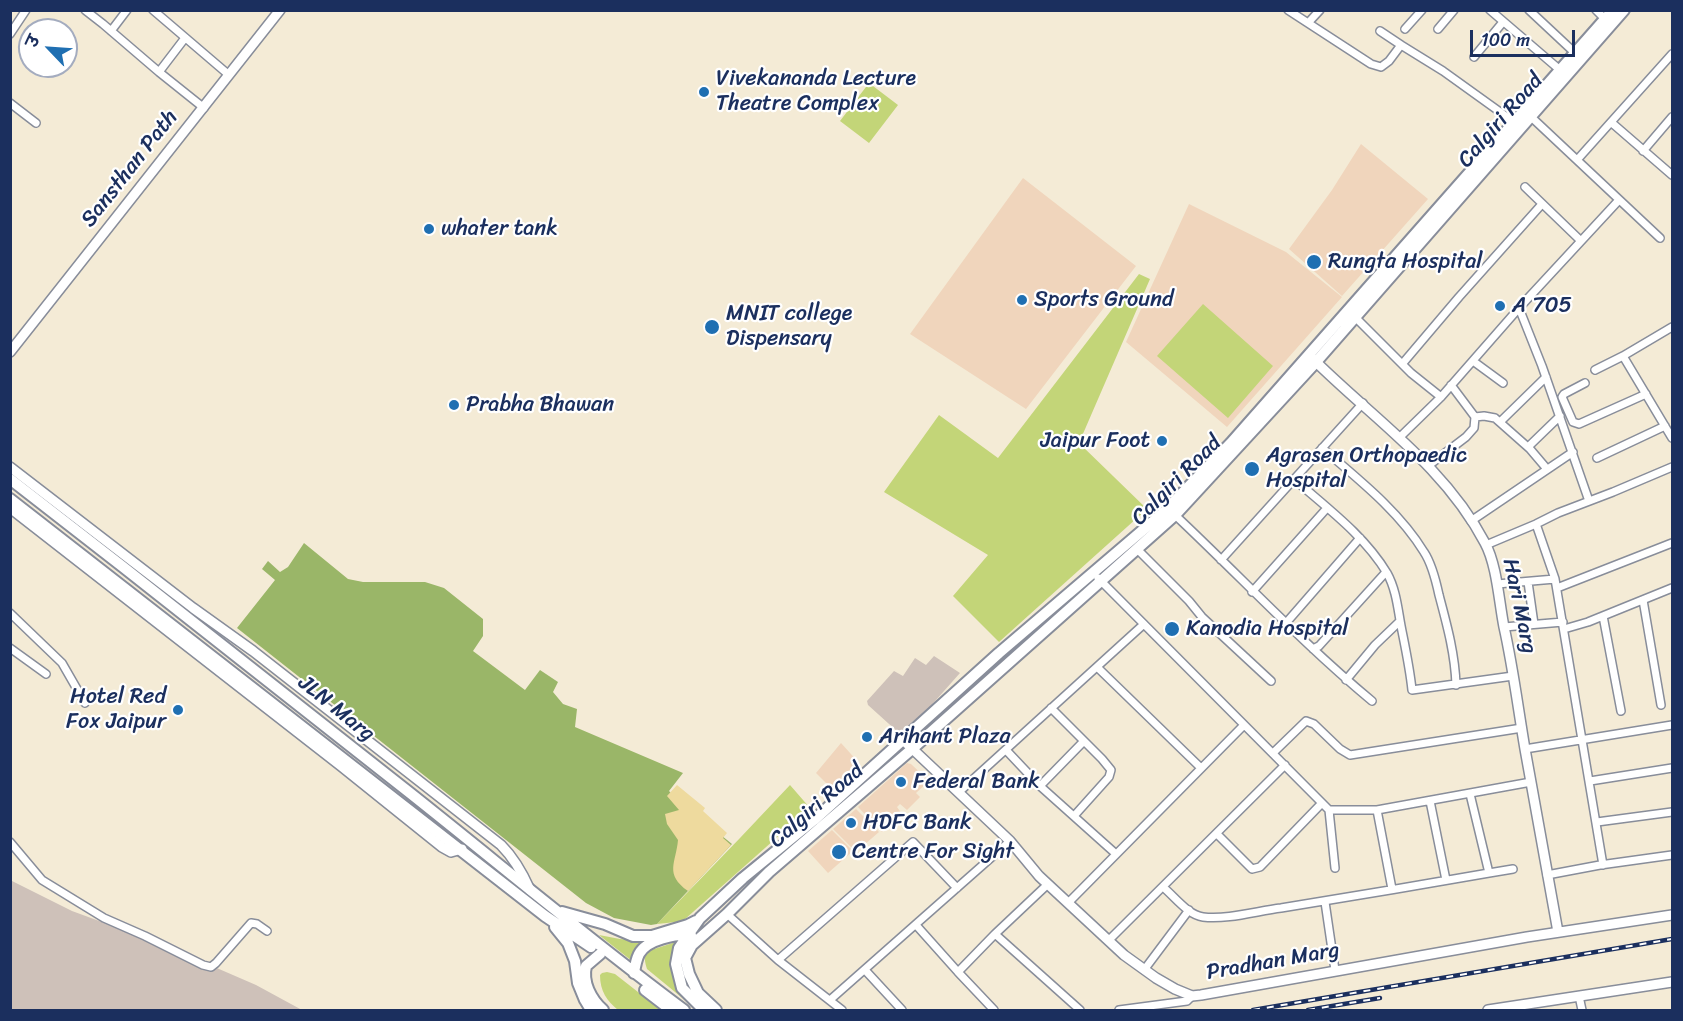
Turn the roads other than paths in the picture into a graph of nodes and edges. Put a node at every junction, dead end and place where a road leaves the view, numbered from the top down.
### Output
1 (26, 10) edge
2 (85, 10) edge
3 (126, 10) edge
4 (153, 10) edge
5 (280, 10) edge
6 (1288, 10) edge
7 (1320, 10) edge
8 (1422, 10) edge
9 (1454, 10) edge
10 (1490, 10) edge
11 (1530, 10) edge
12 (1596, 10) edge
13 (1624, 10) edge
14 (1609, 15) edge
15 (1503, 22) junction
16 (1308, 24) junction
17 (1405, 29) dead end
18 (1438, 29) dead end
19 (111, 31) junction
20 (1380, 31) dead end
21 (10, 34) edge
22 (185, 38) junction
23 (1401, 45) junction
24 (1575, 53) junction
25 (1672, 54) edge
26 (1474, 57) dead end
27 (1560, 70) junction
28 (159, 72) junction
29 (230, 75) junction
30 (10, 103) edge
31 (204, 108) junction
32 (1527, 114) junction
33 (1672, 117) edge
34 (1514, 122) junction
35 (36, 123) dead end
36 (1612, 123) junction
37 (1644, 151) junction
38 (1577, 160) junction
39 (1672, 175) edge
40 (1525, 188) dead end
41 (1619, 200) junction
42 (1542, 204) junction
43 (1660, 238) dead end
44 (1581, 241) junction
45 (1519, 308) junction
46 (1355, 317) junction
47 (1672, 327) edge
48 (10, 352) edge
49 (1623, 356) junction
50 (1312, 358) junction
51 (1473, 361) junction
52 (1403, 363) junction
53 (1595, 370) dead end
54 (1546, 377) junction
55 (1503, 383) dead end
56 (1585, 383) dead end
57 (1452, 385) junction
58 (1646, 394) junction
59 (1441, 397) junction
60 (1363, 404) junction
61 (1560, 416) junction
62 (1476, 417) junction
63 (1500, 422) junction
64 (1665, 426) junction
65 (1400, 437) junction
66 (1672, 438) edge
67 (1528, 447) junction
68 (1322, 448) junction
69 (1573, 452) junction
70 (1597, 458) dead end
71 (1428, 466) junction
72 (10, 467) edge
73 (1672, 467) edge
74 (1547, 469) junction
75 (10, 479) edge
76 (1294, 479) junction
77 (10, 499) edge
78 (1589, 501) junction
79 (52, 505) junction
80 (10, 508) edge
81 (1327, 508) junction
82 (1175, 515) junction
83 (1471, 521) junction
84 (1536, 524) junction
85 (1360, 538) junction
86 (1672, 543) edge
87 (1486, 545) junction
88 (1137, 549) junction
89 (66, 552) junction
90 (1221, 560) junction
91 (98, 568) junction
92 (1093, 572) junction
93 (1386, 572) junction
94 (1555, 579) junction
95 (1102, 581) junction
96 (1528, 582) junction
97 (1497, 584) junction
98 (1557, 588) junction
99 (1672, 588) edge
100 (1252, 592) junction
101 (1643, 600) junction
102 (10, 613) edge
103 (1603, 616) junction
104 (1400, 621) junction
105 (1286, 623) junction
106 (1144, 624) junction
107 (1534, 624) junction
108 (1563, 626) junction
109 (1504, 627) junction
110 (175, 632) junction
111 (10, 648) edge
112 (1313, 649) junction
113 (1097, 667) junction
114 (46, 674) dead end
115 (1513, 676) junction
116 (1346, 680) junction
117 (1271, 681) dead end
118 (1456, 685) junction
119 (1372, 701) dead end
120 (85, 703) dead end
121 (1661, 705) dead end
122 (1051, 708) junction
123 (1621, 711) dead end
124 (1244, 725) junction
125 (1672, 725) edge
126 (1522, 728) junction
127 (903, 740) junction
128 (1581, 740) junction
129 (1084, 741) junction
130 (912, 749) junction
131 (1525, 749) junction
132 (1006, 750) junction
133 (1273, 753) junction
134 (1286, 765) junction
135 (1201, 768) junction
136 (1672, 768) edge
137 (864, 775) junction
138 (1590, 781) junction
139 (1531, 782) junction
140 (872, 784) junction
141 (1040, 786) junction
142 (959, 792) junction
143 (1470, 794) junction
144 (1430, 801) junction
145 (1322, 803) junction
146 (1329, 810) junction
147 (1377, 810) junction
148 (1672, 812) edge
149 (1074, 816) junction
150 (1597, 822) junction
151 (1216, 834) junction
152 (1010, 841) junction
153 (10, 842) edge
154 (1116, 854) junction
155 (1672, 855) edge
156 (1604, 865) junction
157 (1335, 868) dead end
158 (1513, 869) dead end
159 (1489, 873) junction
160 (1547, 875) junction
161 (1446, 880) junction
162 (1048, 884) junction
163 (1163, 887) junction
164 (957, 888) junction
165 (1392, 889) junction
166 (531, 892) junction
167 (1325, 902) junction
168 (1068, 903) junction
169 (556, 910) junction
170 (1189, 910) junction
171 (727, 914) junction
172 (1672, 915) edge
173 (545, 916) junction
174 (700, 918) junction
175 (916, 925) junction
176 (267, 931) dead end
177 (1558, 932) junction
178 (688, 934) junction
179 (704, 934) junction
180 (995, 934) junction
181 (1108, 940) junction
182 (600, 954) junction
183 (778, 960) junction
184 (865, 970) junction
185 (1144, 970) junction
186 (1335, 970) junction
187 (958, 972) junction
188 (634, 973) junction
189 (1672, 982) edge
190 (642, 983) junction
191 (1192, 996) junction
192 (1579, 996) junction
193 (830, 1000) junction
194 (1526, 1008) edge
195 (591, 1011) edge
196 (603, 1011) edge
197 (671, 1011) edge
198 (684, 1011) edge
199 (704, 1011) edge
200 (716, 1011) edge
201 (842, 1011) edge
202 (902, 1011) edge
203 (994, 1011) edge
204 (1080, 1011) edge
205 (1119, 1011) edge
206 (1488, 1011) edge
207 (1582, 1011) edge

1 - 21 street
2 - 19 street
3 - 19 street
4 - 22 street
5 - 29 street, Sansthan Path
6 - 16 street
7 - 16 street
8 - 17 street
9 - 18 street
10 - 15 street
11 - 24 street
12 - 14 street
13 - 32 main road, Calgiri Road
14 - 24 main road, Calgiri Road
15 - 26 street
15 - 27 street
16 - 23 street
19 - 28 street
20 - 23 street
22 - 28 street
22 - 29 street
23 - 34 street
24 - 27 main road, Calgiri Road
25 - 36 street
27 - 32 main road, Calgiri Road
28 - 31 street
29 - 31 street, Sansthan Path
30 - 35 street
31 - 48 street, Sansthan Path
32 - 34 main road, Calgiri Road
32 - 38 street
32 - 46 main road, Calgiri Road
33 - 37 street
34 - 50 main road, Calgiri Road
36 - 37 street
36 - 38 street
37 - 39 street
38 - 41 street
40 - 42 street
41 - 43 street
41 - 44 street
42 - 44 street
42 - 52 street
44 - 45 street
45 - 51 street
45 - 54 street
46 - 50 main road, Calgiri Road
46 - 52 street
47 - 49 street
49 - 53 street
49 - 58 street
50 - 60 street, Hari Marg
50 - 82 main road, Calgiri Road
50 - 92 main road, Calgiri Road
51 - 55 street
51 - 57 street
52 - 59 street
54 - 61 street
54 - 63 street
56 - 58 street
57 - 59 street
57 - 62 street
58 - 64 street
59 - 65 street
60 - 65 street, Hari Marg
60 - 68 street
61 - 67 street
61 - 69 street
62 - 63 street
62 - 71 street
63 - 67 street
64 - 66 street
64 - 70 street
65 - 71 street, Hari Marg
67 - 74 street
68 - 76 street
68 - 118 street
69 - 74 street
69 - 78 street
71 - 83 street, Hari Marg
72 - 79 street
73 - 78 street
74 - 83 street
75 - 79 main road, JLN Marg
76 - 81 street
76 - 90 street
77 - 91 main road, JLN Marg
78 - 84 street
79 - 166 main road, JLN Marg
79 - 166 street
80 - 89 street
81 - 85 street
81 - 100 street
82 - 88 main road, Calgiri Road
82 - 90 street
83 - 87 street, Hari Marg
84 - 87 street
84 - 94 street
85 - 93 street
85 - 105 street
86 - 98 street
87 - 97 street, Hari Marg
88 - 95 main road, Calgiri Road
88 - 117 street
89 - 91 main road
89 - 110 street
90 - 100 street
91 - 110 main road, JLN Marg
92 - 95 street
92 - 127 main road, Calgiri Road
93 - 104 street
93 - 112 street
94 - 96 street
94 - 98 street
95 - 106 street
95 - 130 main road, Calgiri Road
96 - 97 street
96 - 107 street
97 - 109 street, Hari Marg
98 - 108 street
99 - 101 street
100 - 105 street
101 - 103 street
101 - 121 street
102 - 120 street
103 - 108 street
103 - 123 street
104 - 116 street
104 - 118 street
105 - 112 street
106 - 113 street
106 - 124 street
107 - 108 street
107 - 109 street
108 - 128 street
109 - 115 street, Hari Marg
110 - 173 main road, JLN Marg
111 - 114 street
112 - 116 street
113 - 122 street
113 - 135 street
115 - 118 street
115 - 126 street, Hari Marg
116 - 119 street
122 - 129 street
122 - 132 street
124 - 133 street
124 - 135 street
125 - 128 street
126 - 131 street, Hari Marg
126 - 133 street
127 - 130 street, Pradhan Marg
127 - 137 main road, Calgiri Road
128 - 131 street
128 - 138 street
129 - 141 street
129 - 149 street
130 - 140 main road, Calgiri Road
130 - 142 street, Pradhan Marg
131 - 139 street, Hari Marg
132 - 141 street
132 - 142 street
133 - 134 street
134 - 145 street
134 - 151 street
135 - 154 street
136 - 138 street
137 - 140 main road
137 - 174 main road, Calgiri Road
138 - 150 street
139 - 143 street
139 - 160 street, Hari Marg
140 - 171 main road, Calgiri Road
141 - 149 street
142 - 152 street, Pradhan Marg
143 - 144 street
143 - 159 street
144 - 147 street
144 - 161 street
145 - 146 street
145 - 151 street
146 - 147 street
146 - 157 street
147 - 165 street
148 - 150 street
149 - 154 street
150 - 156 street
151 - 163 street
152 - 162 street, Pradhan Marg
152 - 164 street
153 - 176 street
154 - 168 street
155 - 156 street
156 - 160 street
158 - 159 street
159 - 161 street
160 - 177 street, Hari Marg
161 - 165 street
162 - 168 street, Pradhan Marg
162 - 180 street
163 - 170 street
163 - 181 street
164 - 175 street
164 - 183 street
165 - 167 street
166 - 169 main road, JLN Marg
167 - 170 street
167 - 186 street
168 - 181 street, Pradhan Marg
169 - 174 main road
169 - 188 main road, JLN Marg
170 - 185 street
171 - 179 main road, Calgiri Road
171 - 183 street
172 - 177 street, Pradhan Marg
173 - 182 main road
173 - 195 main road
174 - 178 main road
175 - 184 street
175 - 187 street
177 - 186 street, Pradhan Marg
178 - 179 main road
178 - 188 main road
178 - 199 main road
179 - 200 main road, Calgiri Road
180 - 187 street
180 - 204 street
181 - 185 street, Pradhan Marg
182 - 190 main road
182 - 196 main road
183 - 193 street
184 - 193 street
184 - 202 street
185 - 191 street, Pradhan Marg
186 - 191 street, Pradhan Marg
187 - 203 street
188 - 190 main road, JLN Marg
189 - 192 street
190 - 197 main road
190 - 198 main road
191 - 205 street
192 - 194 street
192 - 207 street
193 - 201 street
194 - 206 street

